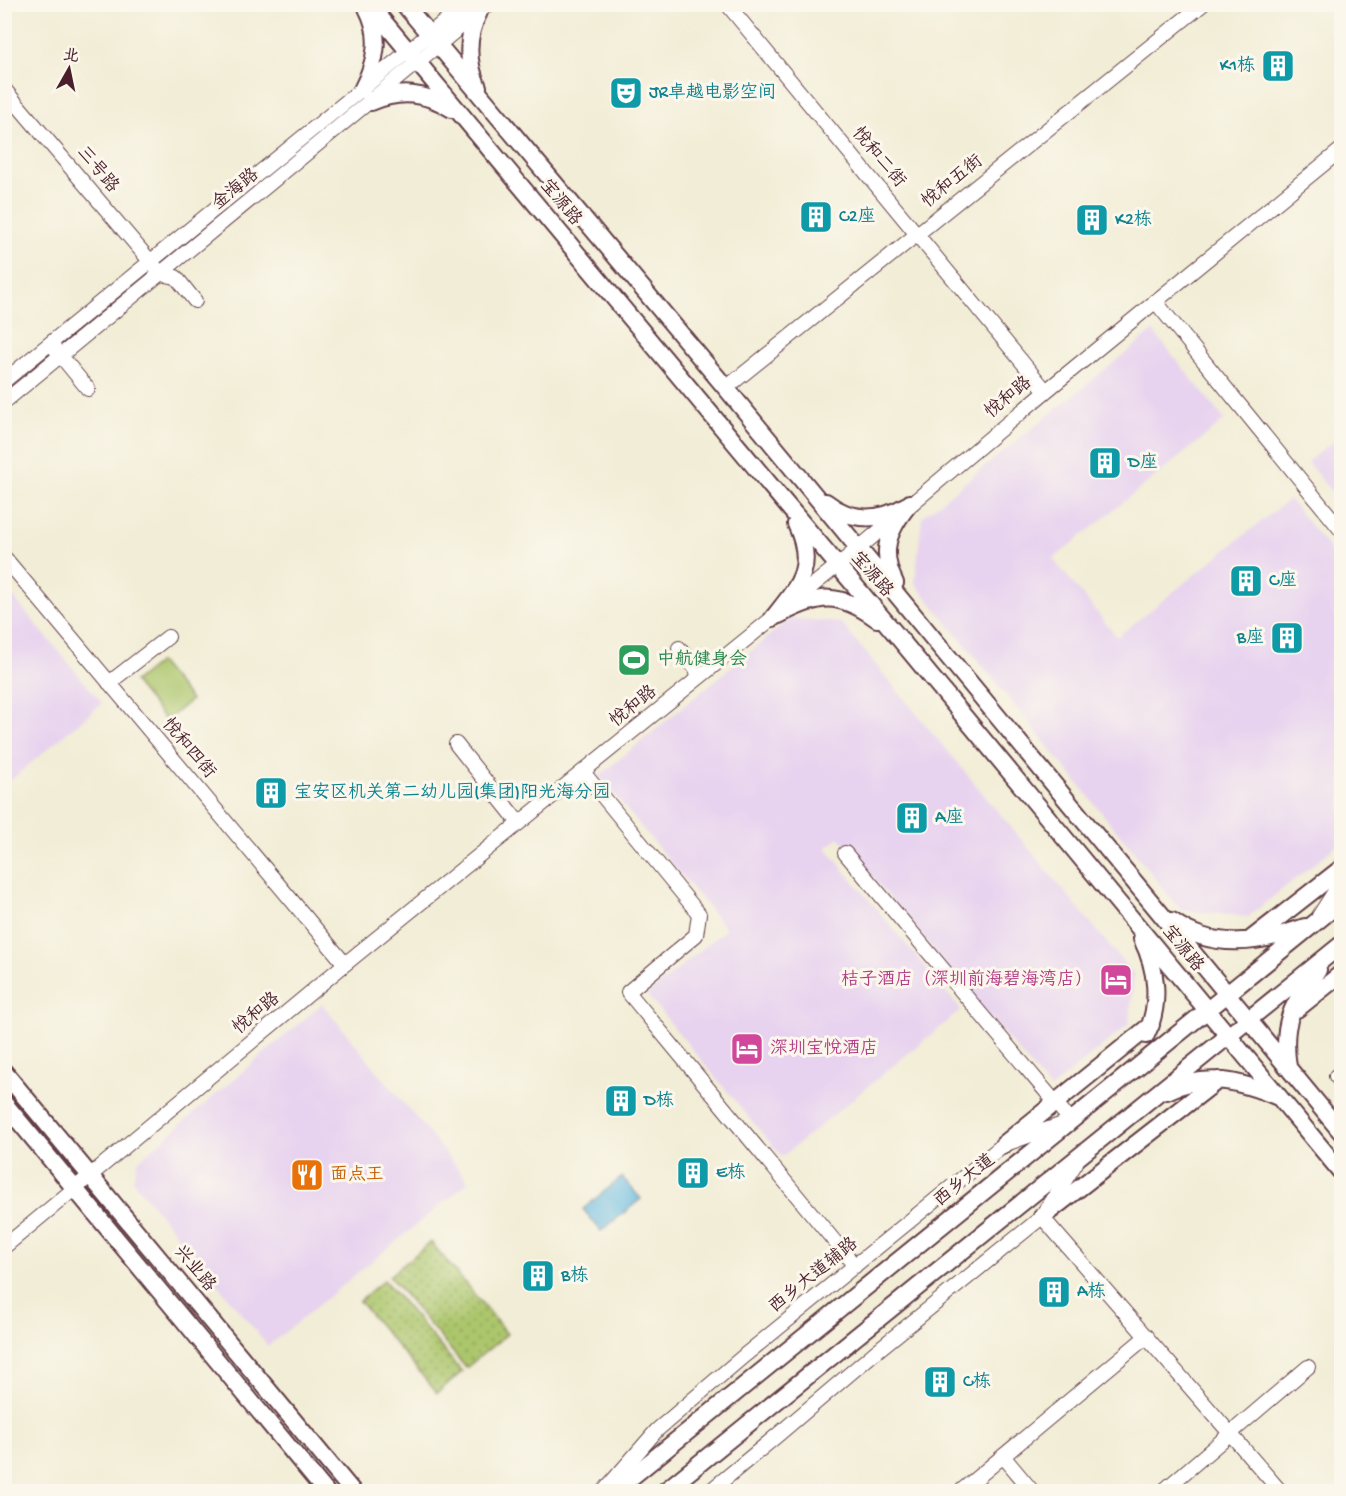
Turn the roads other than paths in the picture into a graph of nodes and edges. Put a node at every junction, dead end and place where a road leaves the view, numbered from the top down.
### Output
1 (367, 4) edge
2 (404, 4) edge
3 (728, 4) edge
4 (1203, 4) edge
5 (478, 7) edge
6 (434, 40) junction
7 (414, 57) junction
8 (4, 89) edge
9 (367, 96) junction
10 (485, 101) junction
11 (472, 128) junction
12 (1341, 149) edge
13 (917, 234) junction
14 (151, 262) junction
15 (161, 274) junction
16 (195, 301) dead end
17 (1155, 301) junction
18 (51, 343) junction
19 (61, 356) junction
20 (4, 381) edge
21 (726, 387) junction
22 (88, 389) dead end
23 (1046, 391) junction
24 (4, 402) edge
25 (810, 489) junction
26 (780, 497) junction
27 (910, 503) junction
28 (1341, 531) edge
29 (859, 548) junction
30 (4, 557) edge
31 (837, 566) junction
32 (773, 618) junction
33 (920, 622) junction
34 (894, 632) junction
35 (168, 637) dead end
36 (679, 648) dead end
37 (701, 676) junction
38 (109, 683) junction
39 (456, 744) dead end
40 (583, 772) junction
41 (519, 823) junction
42 (844, 853) dead end
43 (1341, 868) edge
44 (1341, 880) edge
45 (1149, 899) junction
46 (1341, 901) edge
47 (1130, 916) junction
48 (1314, 924) junction
49 (1248, 941) junction
50 (1340, 945) edge
51 (345, 964) junction
52 (1341, 974) edge
53 (1228, 993) junction
54 (1208, 1010) junction
55 (1290, 1015) junction
56 (1248, 1019) junction
57 (1150, 1025) junction
58 (1228, 1035) junction
59 (1288, 1068) junction
60 (4, 1072) edge
61 (1341, 1072) edge
62 (1218, 1080) junction
63 (1116, 1083) junction
64 (1341, 1083) edge
65 (1281, 1098) junction
66 (1056, 1102) junction
67 (4, 1103) edge
68 (1143, 1104) junction
69 (1321, 1108) junction
70 (1071, 1121) junction
71 (1301, 1124) junction
72 (1341, 1133) edge
73 (1003, 1145) junction
74 (1081, 1155) junction
75 (1341, 1173) edge
76 (91, 1176) junction
77 (75, 1189) junction
78 (1042, 1217) junction
79 (4, 1247) edge
80 (855, 1266) junction
81 (1147, 1335) junction
82 (1308, 1367) dead end
83 (1231, 1433) junction
84 (1003, 1456) junction
85 (326, 1491) edge
86 (353, 1491) edge
87 (603, 1491) edge
88 (614, 1491) edge
89 (664, 1491) edge
90 (709, 1491) edge
91 (960, 1491) edge
92 (1033, 1491) edge
93 (1162, 1491) edge
94 (1281, 1491) edge

1 - 7 main road, 宝源路
1 - 9 main road
2 - 6 main road, 宝源路
3 - 13 street, 悦和二街
4 - 13 street, 悦和五街
5 - 6 street, 金海路
5 - 10 main road
6 - 7 street, 金海路
6 - 10 main road, 宝源路
7 - 9 street, 金海路
7 - 11 main road, 宝源路
8 - 14 street, 三号路
9 - 11 main road
9 - 14 street, 金海路
9 - 15 street, 金海路
10 - 21 main road, 宝源路
11 - 26 main road, 宝源路
12 - 17 street, 悦和路
13 - 21 street, 悦和五街
13 - 23 street, 悦和二街
14 - 15 street, 三号路
14 - 18 street, 金海路
15 - 16 street, 三号路
15 - 19 street, 金海路
17 - 23 street, 悦和路
17 - 28 street
18 - 19 street
18 - 20 street, 金海路
19 - 22 street
19 - 24 street, 金海路
21 - 25 main road, 宝源路
23 - 27 street, 悦和路
25 - 27 main road
25 - 29 main road, 宝源路
26 - 31 main road, 宝源路
26 - 32 main road
27 - 29 street, 悦和路
27 - 33 main road
29 - 31 street, 悦和路
29 - 33 main road, 宝源路
30 - 38 street, 悦和四街
31 - 32 street, 悦和路
31 - 34 main road, 宝源路
32 - 34 main road
32 - 37 street, 悦和路
33 - 45 main road, 宝源路
34 - 47 main road, 宝源路
35 - 38 street
36 - 37 street
37 - 40 street, 悦和路
38 - 51 street, 悦和四街
39 - 41 street
40 - 41 street, 悦和路
40 - 80 street
41 - 51 street, 悦和路
42 - 66 street
43 - 49 main road
44 - 48 street
45 - 49 main road
45 - 53 main road, 宝源路
46 - 48 main road, 西乡大道
47 - 54 main road, 宝源路
47 - 57 main road
48 - 49 main road
48 - 53 main road, 西乡大道
50 - 55 main road
50 - 56 main road
51 - 76 street, 悦和路
52 - 55 main road
53 - 54 main road, 西乡大道
53 - 56 main road, 宝源路
54 - 58 main road, 宝源路
54 - 63 main road, 西乡大道
55 - 59 main road
56 - 58 main road
56 - 59 main road, 宝源路
57 - 63 main road
57 - 66 main road
58 - 65 main road, 宝源路
58 - 68 main road
59 - 69 main road, 宝源路
60 - 76 main road, 兴业路
61 - 64 street
62 - 65 main road
62 - 68 main road
62 - 78 main road
63 - 70 main road, 西乡大道
65 - 71 main road, 宝源路
66 - 70 street
66 - 73 main road
67 - 77 main road
68 - 74 main road
69 - 71 main road
69 - 72 main road, 宝源路
70 - 73 street, 西乡大道辅路
70 - 88 main road, 西乡大道
71 - 75 main road, 宝源路
73 - 80 street, 西乡大道辅路
74 - 78 street
74 - 89 main road
76 - 77 street, 悦和路
76 - 86 main road, 兴业路
77 - 79 street, 悦和路
77 - 85 main road
78 - 81 street
78 - 90 street
80 - 87 street, 西乡大道辅路
81 - 83 street
81 - 84 street
82 - 83 street
83 - 93 street
83 - 94 street
84 - 91 street
84 - 92 street

